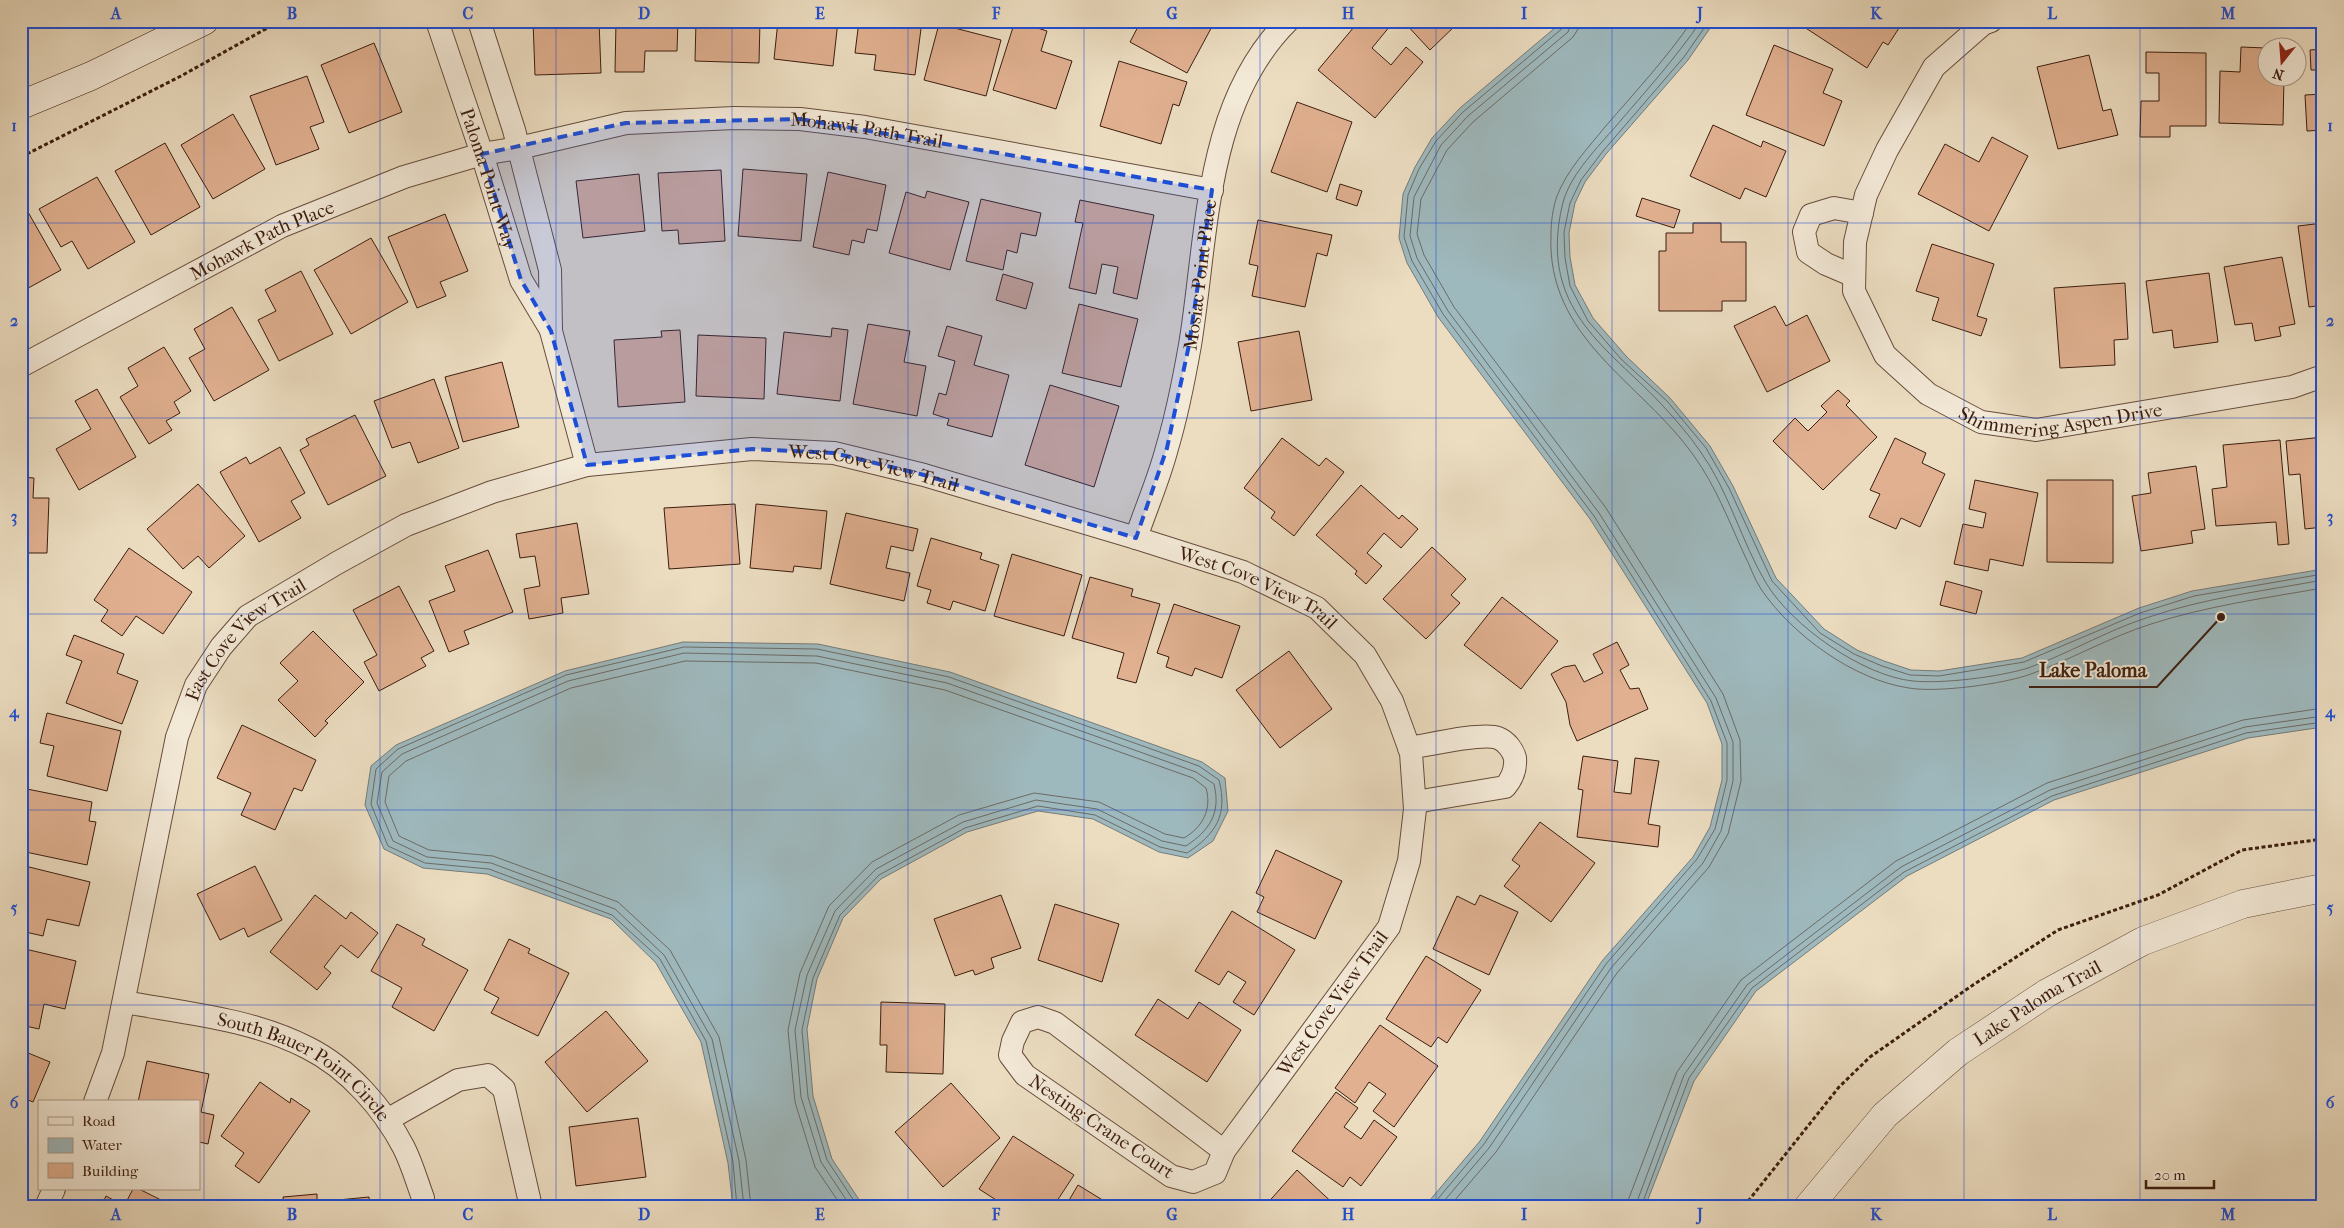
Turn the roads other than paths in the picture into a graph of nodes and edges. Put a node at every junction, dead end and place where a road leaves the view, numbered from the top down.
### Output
1 (204, 21) edge
2 (437, 21) edge
3 (479, 21) edge
4 (1288, 21) edge
5 (1991, 21) edge
6 (21, 105) edge
7 (519, 148) junction
8 (482, 154) junction
9 (1212, 190) junction
10 (1862, 213) junction
11 (1854, 283) junction
12 (551, 331) junction
13 (21, 366) edge
14 (2323, 376) edge
15 (587, 465) junction
16 (1136, 538) junction
17 (1408, 748) junction
18 (1415, 802) junction
19 (2323, 888) edge
20 (124, 1002) junction
21 (96, 1100) edge
22 (387, 1120) junction
23 (1224, 1151) junction
24 (54, 1190) edge
25 (46, 1207) edge
26 (423, 1207) edge
27 (531, 1207) edge
28 (1808, 1207) edge

1 - 6 street
2 - 8 street, Paloma Point Way
3 - 7 street, Paloma Point Way
4 - 9 street, Mosiac Point Place
5 - 10 street
7 - 8 street, Mohawk Path Place
7 - 9 street, Mohawk Path Trail
7 - 12 street, Paloma Point Way
8 - 12 street, Paloma Point Way
8 - 13 street, Mohawk Path Place
9 - 16 street, Mosiac Point Place
10 - 11 street
10 - 11 street
11 - 14 street, Shimmering Aspen Drive
12 - 15 street, Paloma Point Way
15 - 16 street, West Cove View Trail
15 - 20 street, East Cove View Trail
16 - 17 street, West Cove View Trail
17 - 18 street, West Cove View Trail
17 - 18 street
18 - 23 street, West Cove View Trail
19 - 28 street, Lake Paloma Trail
20 - 21 street, East Cove View Trail
20 - 22 street, South Bauer Point Circle
22 - 26 street, South Bauer Point Circle
22 - 27 street
23 - 23 street, Nesting Crane Court
24 - 25 street

